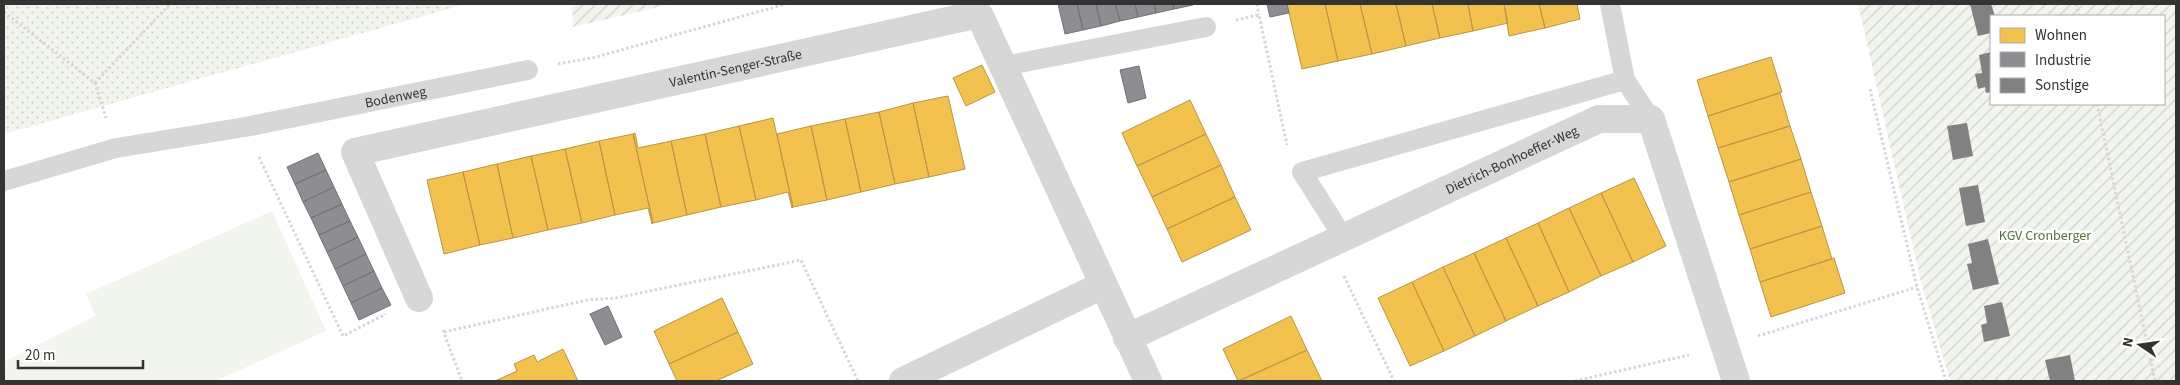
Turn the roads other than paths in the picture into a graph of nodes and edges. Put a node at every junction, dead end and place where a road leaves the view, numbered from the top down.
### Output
1 (1610, 4) edge
2 (1206, 27) road end
3 (1004, 66) junction
4 (528, 70) road end
5 (1625, 80) junction
6 (1651, 119) junction
7 (4, 181) edge
8 (1336, 240) junction
9 (1103, 285) junction
10 (419, 298) road end
11 (1127, 338) junction
12 (903, 381) edge
13 (1148, 381) edge
14 (1736, 381) edge

1 - 5 lane
2 - 3 lane
3 - 9 street, Valentin-Senger-Straße
3 - 10 street, Valentin-Senger-Straße
4 - 7 lane, Bodenweg
5 - 6 lane
5 - 8 lane
6 - 8 street, Dietrich-Bonhoeffer-Weg
6 - 14 street
8 - 11 street, Dietrich-Bonhoeffer-Weg
9 - 11 street, Valentin-Senger-Straße
9 - 12 street
11 - 13 street, Valentin-Senger-Straße

